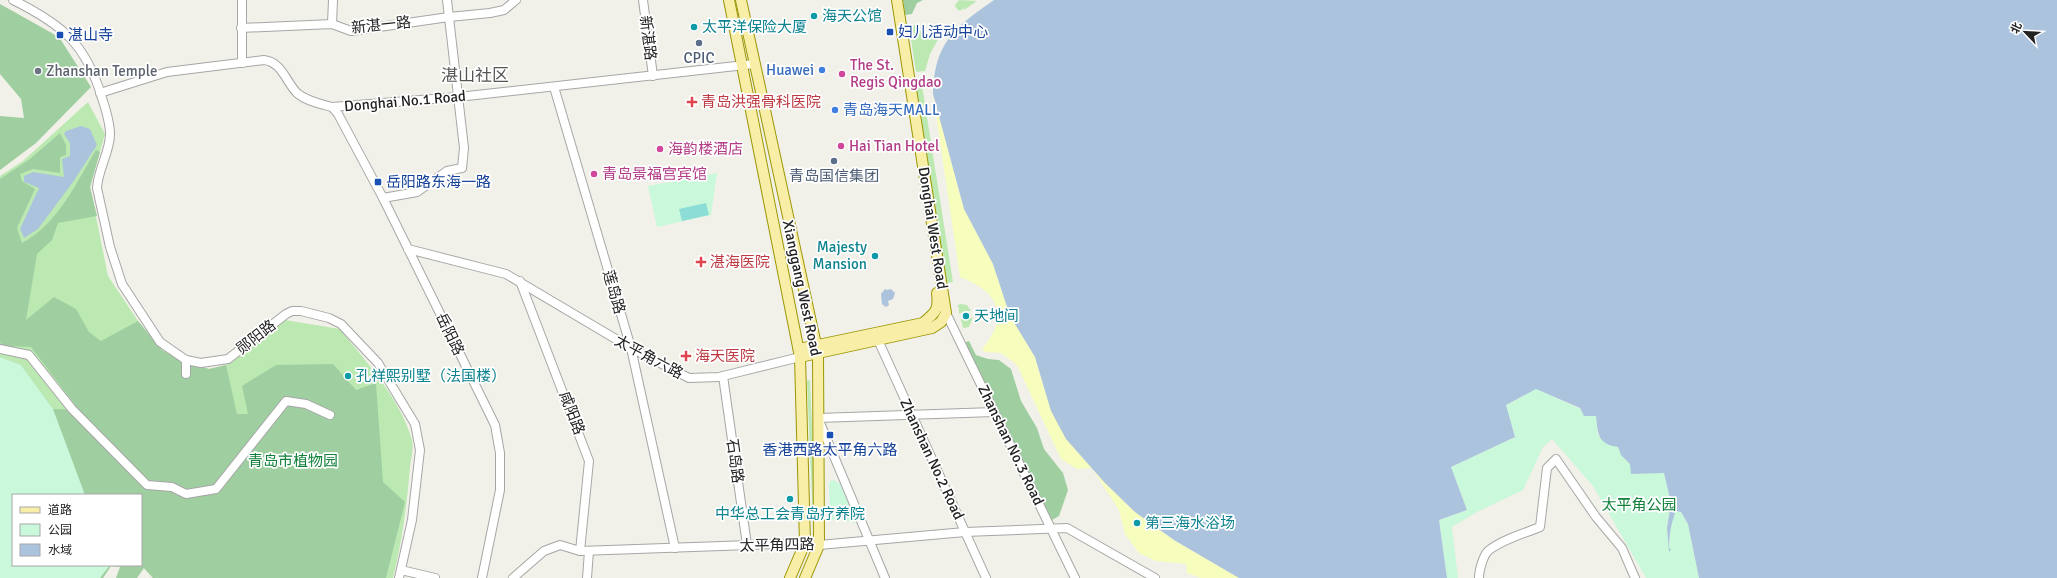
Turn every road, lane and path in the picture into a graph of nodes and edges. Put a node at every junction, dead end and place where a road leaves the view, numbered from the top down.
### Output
1 (14, 0) edge
2 (242, 0) edge
3 (333, 0) edge
4 (447, 0) edge
5 (516, 0) edge
6 (643, 0) edge
7 (729, 0) edge
8 (741, 0) edge
9 (893, 0) edge
10 (897, 0) edge
11 (449, 17) junction
12 (332, 24) junction
13 (242, 28) junction
14 (242, 63) junction
15 (754, 64) junction
16 (742, 66) junction
17 (653, 76) junction
18 (554, 87) junction
19 (100, 93) junction
20 (458, 97) junction
21 (332, 107) junction
22 (383, 198) junction
23 (408, 249) junction
24 (520, 281) junction
25 (946, 313) junction
26 (878, 340) junction
27 (631, 348) junction
28 (0, 349) edge
29 (817, 350) junction
30 (800, 353) junction
31 (186, 360) junction
32 (186, 374) dead end
33 (724, 376) junction
34 (994, 412) junction
35 (330, 415) dead end
36 (911, 415) junction
37 (818, 418) junction
38 (1051, 528) junction
39 (965, 532) junction
40 (869, 542) junction
41 (805, 543) junction
42 (747, 545) junction
43 (819, 545) junction
44 (675, 548) junction
45 (585, 551) junction
46 (400, 574) edge
47 (435, 578) edge
48 (482, 578) edge
49 (514, 578) edge
50 (587, 578) edge
51 (790, 578) edge
52 (805, 578) edge
53 (885, 578) edge
54 (986, 578) edge
55 (1075, 578) edge
56 (1154, 578) edge
57 (1479, 578) edge
58 (1635, 578) edge

1 - 19 street, 郧阳路
2 - 13 street
3 - 12 street
4 - 11 street
5 - 11 street, 新湛一路
6 - 17 street, 新湛路
7 - 16 main road, Xianggang West Road
8 - 15 main road, Xianggang West Road
9 - 29 main road, Donghai West Road
10 - 25 main road, Donghai West Road
11 - 12 street, 新湛一路
11 - 20 street
12 - 13 street, 新湛一路
13 - 14 street
14 - 19 street, Donghai No.1 Road
14 - 21 street, Donghai No.1 Road
15 - 16 street, Donghai No.1 Road
15 - 29 main road, Xianggang West Road
16 - 17 street, Donghai No.1 Road
16 - 30 main road, Xianggang West Road
17 - 18 street, Donghai No.1 Road
18 - 20 street, Donghai No.1 Road
18 - 27 street, 莲岛路
19 - 31 street, 郧阳路
20 - 21 street, Donghai No.1 Road
20 - 22 street
21 - 22 street, 岳阳路
22 - 23 street, 岳阳路
23 - 24 street, 太平角六路
23 - 48 street, 岳阳路
24 - 27 street, 太平角六路
24 - 45 street, 咸阳路
25 - 26 main road
25 - 34 street, Zhanshan No.3 Road
26 - 29 main road
26 - 36 street, Zhanshan No.2 Road
27 - 33 street, 太平角六路
27 - 44 street, 莲岛路
28 - 35 street
29 - 30 main road
29 - 37 main road, Xianggang West Road
30 - 33 street, 太平角六路
30 - 41 main road, Xianggang West Road
31 - 32 street
31 - 46 street, 郧阳路
33 - 42 street, 石岛路
34 - 36 street
34 - 38 street, Zhanshan No.3 Road
36 - 37 street
36 - 39 street, Zhanshan No.2 Road
37 - 40 street
37 - 43 main road, Xianggang West Road
38 - 39 street, 太平角四路
38 - 55 street, Zhanshan No.3 Road
38 - 56 street, 太平角四路
39 - 40 street, 太平角四路
39 - 54 street, Zhanshan No.2 Road
40 - 43 street, 太平角四路
40 - 53 street
41 - 42 street, 太平角四路
41 - 43 street, 太平角四路
41 - 51 main road, Xianggang West Road
42 - 44 street, 太平角四路
43 - 52 main road, Xianggang West Road
44 - 45 street, 太平角四路
45 - 49 street, 太平角四路
45 - 50 street, 咸阳路
46 - 47 street
57 - 58 street

